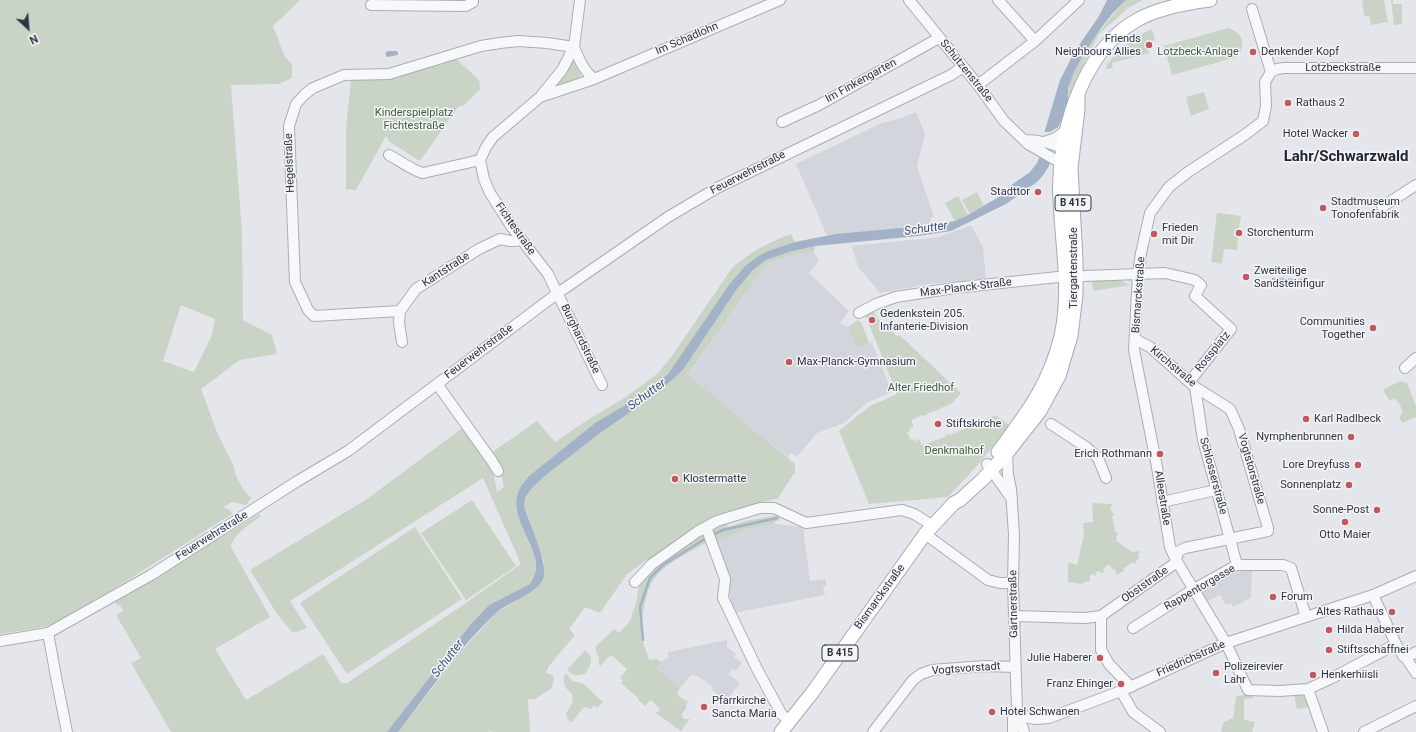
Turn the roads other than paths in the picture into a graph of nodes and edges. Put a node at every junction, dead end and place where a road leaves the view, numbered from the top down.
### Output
1 (473, 0) edge
2 (580, 0) edge
3 (780, 0) edge
4 (909, 0) edge
5 (998, 0) edge
6 (1079, 0) edge
7 (1207, 0) edge
8 (371, 5) dead end
9 (1252, 9) dead end
10 (939, 38) junction
11 (1035, 42) junction
12 (574, 47) junction
13 (962, 67) junction
14 (1416, 68) edge
15 (1271, 72) junction
16 (594, 79) junction
17 (978, 85) junction
18 (1078, 96) junction
19 (540, 97) junction
20 (782, 122) dead end
21 (1066, 130) junction
22 (1025, 140) junction
23 (1044, 142) junction
24 (1068, 152) junction
25 (389, 155) dead end
26 (480, 160) junction
27 (1061, 163) junction
28 (1416, 185) edge
29 (1382, 207) dead end
30 (511, 226) junction
31 (500, 239) junction
32 (521, 239) junction
33 (1138, 273) junction
34 (1071, 276) junction
35 (558, 294) junction
36 (400, 311) junction
37 (859, 313) dead end
38 (1135, 339) junction
39 (402, 342) dead end
40 (1416, 358) edge
41 (1405, 368) dead end
42 (437, 384) junction
43 (1193, 384) junction
44 (602, 385) dead end
45 (1230, 409) joint
46 (1051, 424) dead end
47 (1007, 453) junction
48 (991, 467) junction
49 (498, 471) dead end
50 (1008, 475) junction
51 (1106, 478) dead end
52 (1216, 490) junction
53 (1012, 498) junction
54 (1162, 502) junction
55 (707, 530) junction
56 (928, 530) junction
57 (1268, 531) joint
58 (1230, 539) junction
59 (1176, 560) junction
60 (1237, 565) junction
61 (1416, 576) edge
62 (635, 582) dead end
63 (1013, 583) junction
64 (1194, 589) junction
65 (1371, 595) junction
66 (1014, 616) junction
67 (1100, 616) junction
68 (1306, 617) junction
69 (1133, 628) dead end
70 (48, 633) junction
71 (0, 641) edge
72 (1226, 643) junction
73 (1396, 644) junction
74 (1416, 652) edge
75 (1406, 658) junction
76 (1015, 667) junction
77 (1416, 673) edge
78 (1131, 687) junction
79 (1308, 689) junction
80 (1120, 691) junction
81 (1416, 706) edge
82 (1017, 710) junction
83 (790, 720) junction
84 (67, 732) edge
85 (781, 732) edge
86 (873, 732) edge
87 (1013, 732) edge
88 (1024, 732) edge
89 (1160, 732) edge
90 (1323, 732) edge
91 (1364, 732) edge

1 - 8 street
2 - 12 street
3 - 16 street, Im Schadlohn
4 - 10 street, Schützenstraße
5 - 11 street
6 - 11 street
7 - 18 main road, Tiergartenstraße / B 415
9 - 15 street
10 - 13 street, Schützenstraße
10 - 20 street, Im Finkengarten
11 - 17 street
12 - 16 street
12 - 19 street
12 - 36 street, Hegelstraße
13 - 17 street, Schützenstraße
13 - 35 street, Feuerwehrstraße
14 - 15 street, Lotzbeckstraße
15 - 33 street, Bismarckstraße
16 - 19 street
17 - 22 street, Schützenstraße
18 - 21 main road, Tiergartenstraße / B 415
18 - 24 main road, Tiergartenstraße / B 415
19 - 26 street
21 - 23 street
21 - 24 main road, Tiergartenstraße / B 415
22 - 23 street
22 - 27 street, Schützenstraße
23 - 24 street
24 - 27 main road, Tiergartenstraße / B 415
24 - 34 main road, Tiergartenstraße / B 415
25 - 26 street
26 - 30 street, Fichtestraße
27 - 34 main road, Tiergartenstraße / B 415
28 - 29 street
30 - 31 street, Kantstraße
30 - 32 street, Fichtestraße
31 - 32 street, Kantstraße
31 - 36 street, Kantstraße
32 - 35 street, Fichtestraße
33 - 34 street, Max-Planck-Straße
33 - 38 street, Bismarckstraße
33 - 43 street, Rossplatz
34 - 37 street, Max-Planck-Straße
34 - 47 main road, Tiergartenstraße / B 415
34 - 48 main road, Tiergartenstraße / B 415
35 - 42 street, Feuerwehrstraße
35 - 44 street, Burghardstraße
36 - 39 street
38 - 43 street, Kirchstraße
38 - 54 street, Alleestraße
40 - 41 street
42 - 49 street
42 - 70 street, Feuerwehrstraße
43 - 45 street, Kirchstraße
43 - 52 street, Schlosserstraße
45 - 57 street, Vogtstorstraße
46 - 51 street
47 - 48 main road, Tiergartenstraße / B 415
47 - 50 street, Gärtnerstraße
48 - 50 street
48 - 53 street
48 - 56 main road, Bismarckstraße / B 415
50 - 53 street, Gärtnerstraße
52 - 54 street
52 - 58 street, Schlosserstraße
53 - 63 street, Gärtnerstraße
54 - 59 street, Alleestraße
55 - 56 street
55 - 62 street
55 - 83 street
56 - 63 street
56 - 83 main road, Bismarckstraße / B 415
57 - 58 street, Obststraße
58 - 59 street, Obststraße
58 - 60 street, Schlosserstraße
59 - 64 street, Alleestraße
59 - 67 street, Obststraße
60 - 64 street, Rappentorgasse
60 - 68 street, Rappentorgasse
61 - 65 street, Friedrichstraße
63 - 66 street, Gärtnerstraße
64 - 69 street, Rappentorgasse
64 - 72 street, Alleestraße
65 - 68 street, Friedrichstraße
65 - 73 street
66 - 67 street, Obststraße
66 - 76 street, Gärtnerstraße
67 - 78 street
68 - 72 street, Friedrichstraße
70 - 71 street, Feuerwehrstraße
70 - 84 street
72 - 78 street, Friedrichstraße
72 - 79 street, Alleestraße
73 - 75 street
73 - 79 street
74 - 75 street
75 - 77 street
76 - 82 street, Gärtnerstraße
76 - 86 street, Vogtsvorstadt
78 - 80 street, Friedrichstraße
79 - 90 street
80 - 82 street, Friedrichstraße
80 - 89 street
81 - 91 street
82 - 87 street, Gärtnerstraße
82 - 88 street, Gärtnerstraße
83 - 85 main road, Bismarckstraße / B 415

